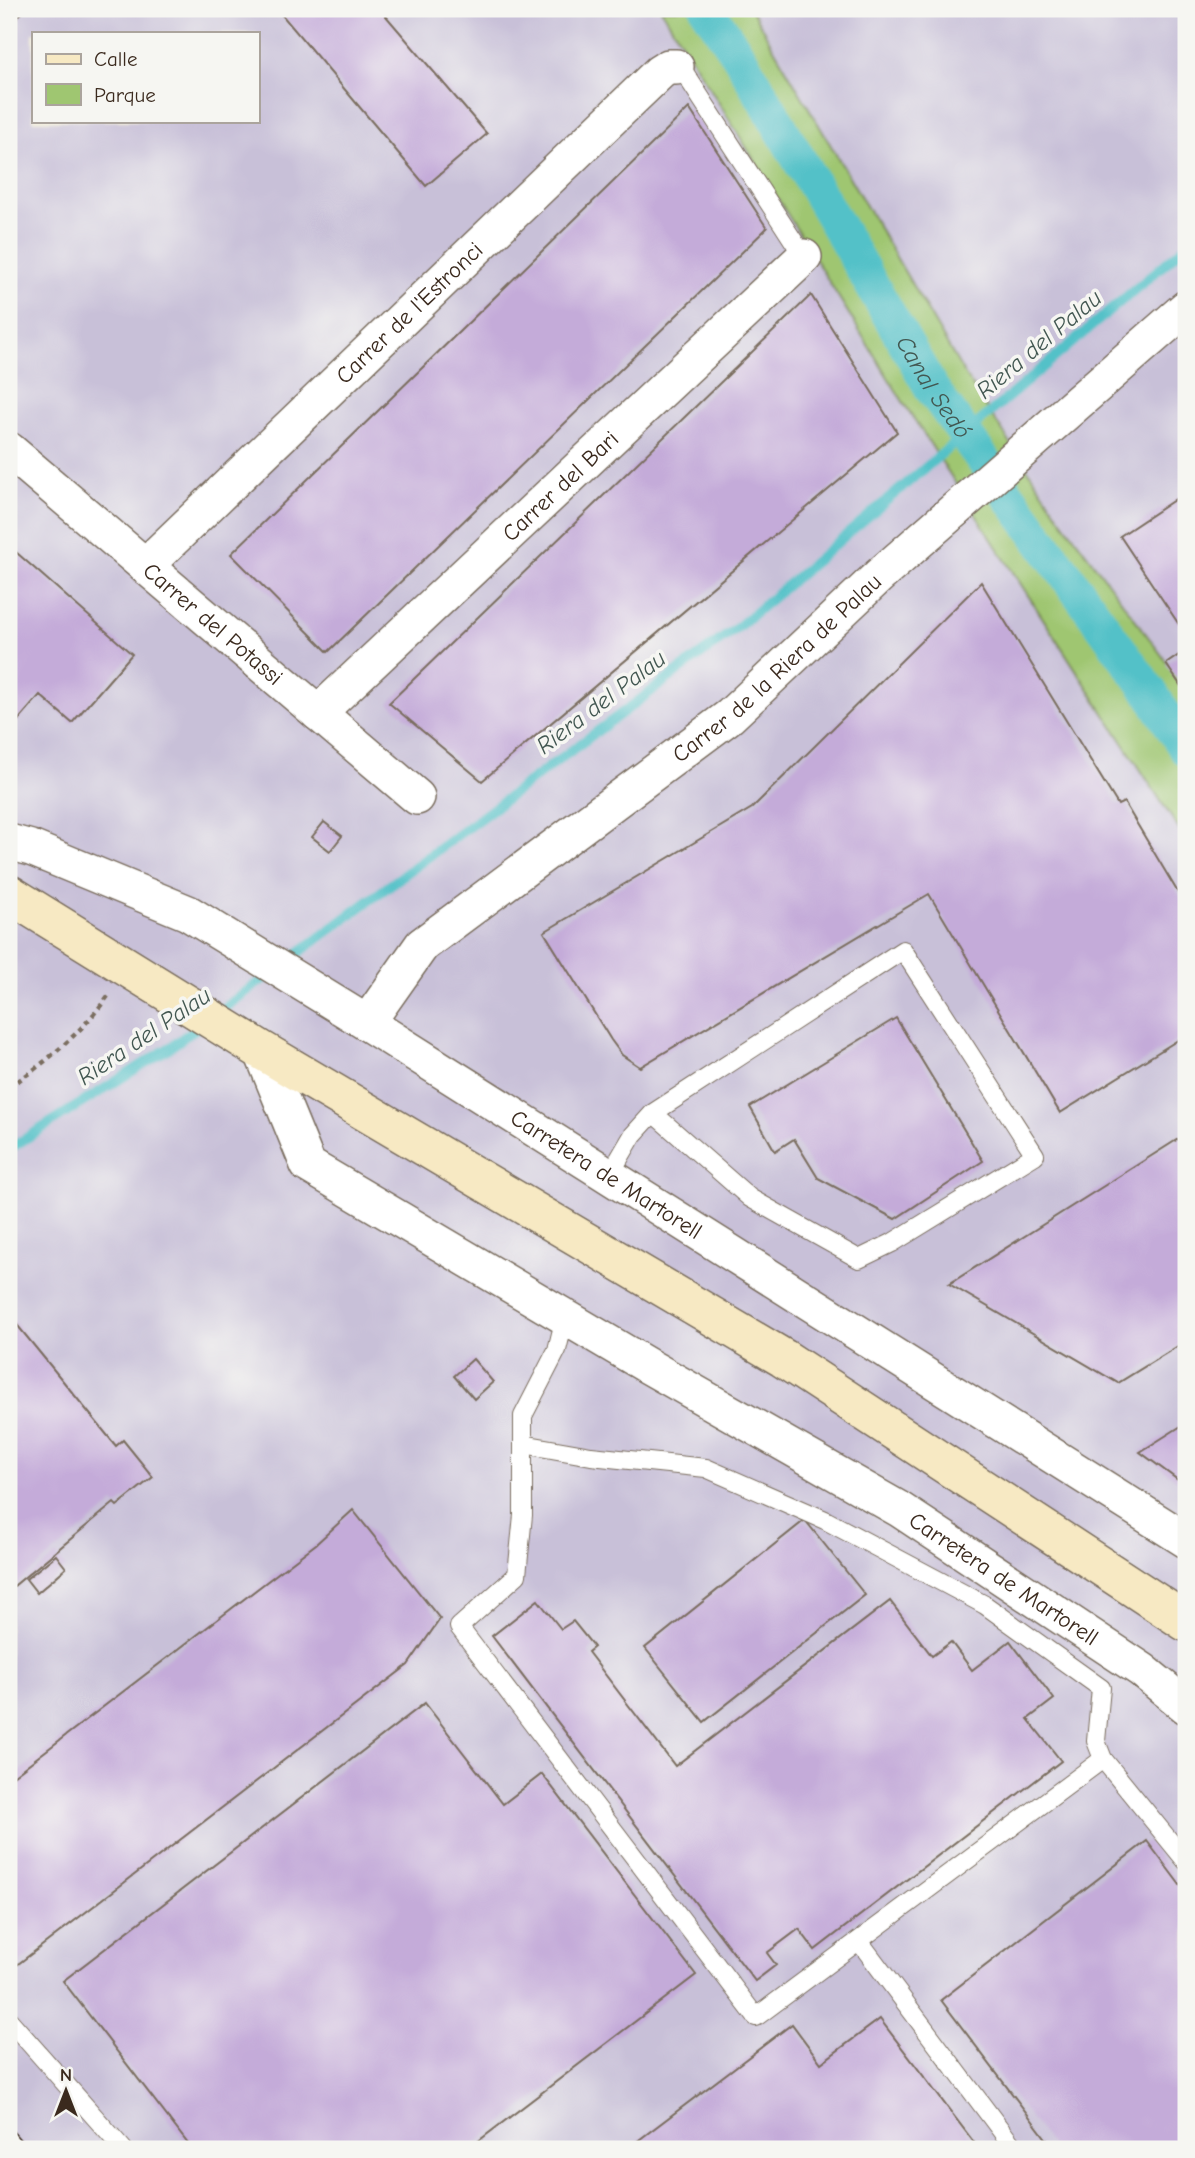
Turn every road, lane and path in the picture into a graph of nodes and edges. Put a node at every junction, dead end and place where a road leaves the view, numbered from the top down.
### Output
1 (676, 67) joint
2 (804, 257) joint
3 (1183, 319) edge
4 (9, 450) edge
5 (145, 566) junction
6 (318, 713) junction
7 (417, 797) dead end
8 (9, 842) edge
9 (9, 894) edge
10 (128, 969) junction
11 (367, 1023) junction
12 (261, 1050) junction
13 (9, 1087) edge
14 (653, 1113) junction
15 (610, 1176) junction
16 (565, 1317) junction
17 (523, 1444) junction
18 (1186, 1540) edge
19 (1186, 1622) edge
20 (1186, 1706) edge
21 (1103, 1759) junction
22 (1186, 1861) edge
23 (859, 1941) junction
24 (9, 2020) edge
25 (124, 2149) edge
26 (1015, 2149) edge

1 - 2 lane
1 - 5 street, Carrer de l'Estronci
2 - 6 street, Carrer del Bari
3 - 11 street, Carrer de la Riera de Palau
4 - 5 street, Carrer del Potassi
5 - 6 street, Carrer del Potassi
6 - 7 street, Carrer del Potassi
8 - 11 street, Carretera de Martorell
9 - 10 main road
10 - 12 main road
10 - 13 path
11 - 15 street, Carretera de Martorell
12 - 16 street, Carretera de Martorell
12 - 19 main road
14 - 14 lane
14 - 15 lane
15 - 18 street, Carretera de Martorell
16 - 17 lane
16 - 20 street, Carretera de Martorell
17 - 21 lane
17 - 23 lane
21 - 22 lane
21 - 23 lane
23 - 26 lane
24 - 25 lane

